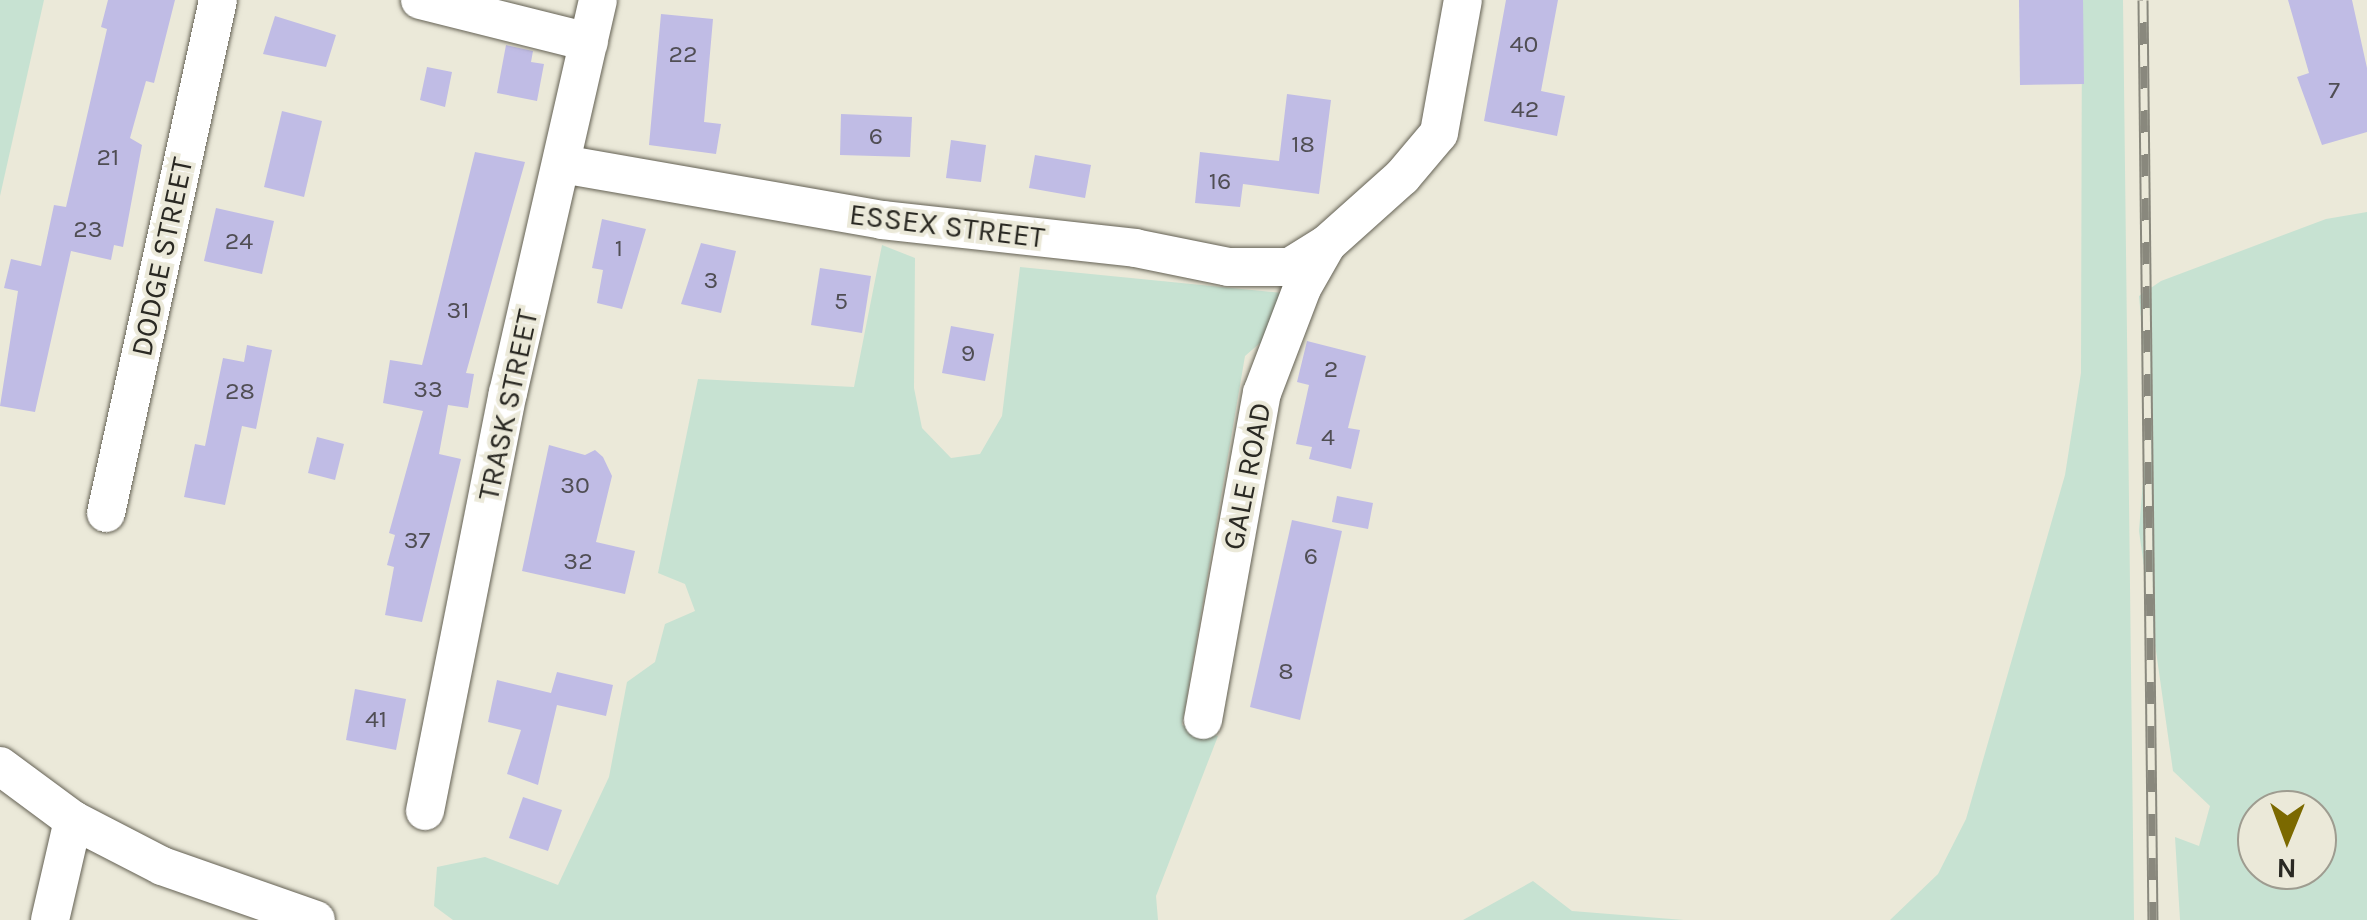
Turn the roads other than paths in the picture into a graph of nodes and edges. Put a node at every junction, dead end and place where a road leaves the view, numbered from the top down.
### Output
1 (218, 0) edge
2 (420, 0) edge
3 (598, 0) edge
4 (1464, 0) edge
5 (589, 42) junction
6 (562, 164) junction
7 (1328, 244) junction
8 (106, 513) dead end
9 (1203, 720) dead end
10 (0, 766) edge
11 (425, 811) dead end
12 (73, 820) junction
13 (50, 920) edge
14 (316, 920) edge

1 - 8 street, DODGE STREET
2 - 5 street
3 - 5 street, TRASK STREET
4 - 7 street
5 - 6 street, TRASK STREET
6 - 7 street, ESSEX STREET
6 - 11 street, TRASK STREET
7 - 9 street, GALE ROAD
10 - 12 street
12 - 13 street
12 - 14 street

